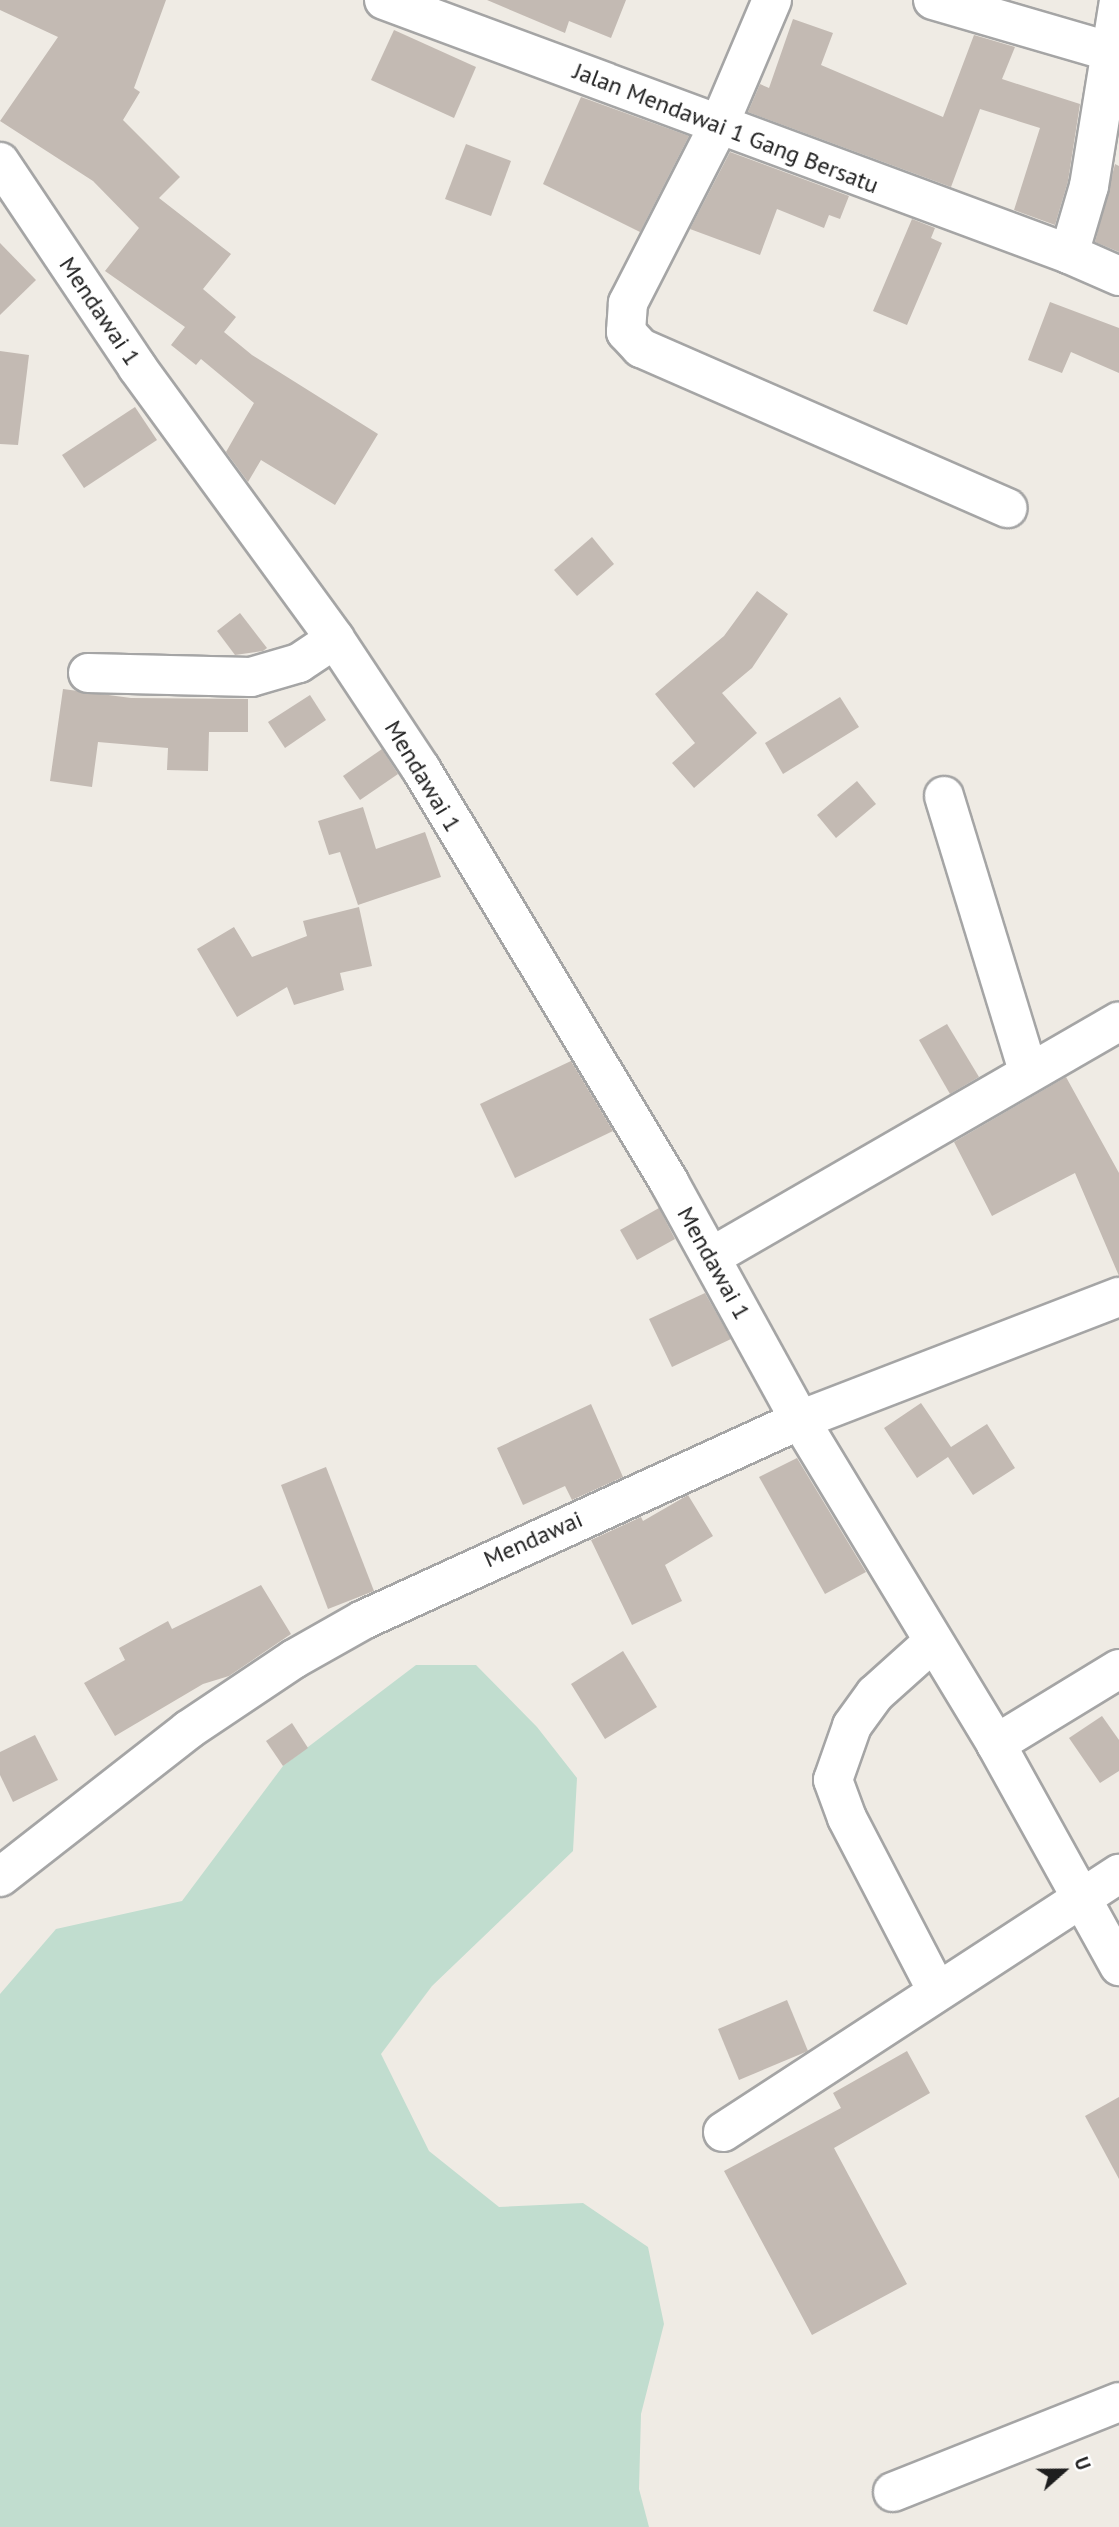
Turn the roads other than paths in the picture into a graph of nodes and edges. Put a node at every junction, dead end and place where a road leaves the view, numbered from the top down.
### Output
1 (384, 0) edge
2 (772, 0) edge
3 (933, 0) edge
4 (1119, 0) edge
5 (1112, 52) junction
6 (718, 127) junction
7 (0, 162) edge
8 (1069, 254) junction
9 (1119, 276) edge
10 (1008, 509) dead end
11 (335, 639) junction
12 (88, 673) dead end
13 (944, 796) dead end
14 (1119, 1021) edge
15 (1028, 1070) junction
16 (711, 1257) junction
17 (1119, 1297) edge
18 (800, 1420) junction
19 (933, 1642) junction
20 (1119, 1669) edge
21 (996, 1744) junction
22 (1119, 1874) edge
23 (0, 1877) edge
24 (1082, 1895) junction
25 (1119, 1966) edge
26 (937, 1991) junction
27 (723, 2132) dead end
28 (1119, 2402) edge
29 (893, 2492) dead end

1 - 6 street, Jalan Mendawai 1 Gang Bersatu
2 - 6 street
3 - 5 street
4 - 5 street
5 - 8 street
6 - 8 street, Jalan Mendawai 1 Gang Bersatu
6 - 10 street
7 - 11 street, Mendawai 1
8 - 9 street, Jalan Mendawai 1 Gang Bersatu
11 - 12 street
11 - 16 street, Mendawai 1
13 - 15 street
14 - 15 street
15 - 16 street
16 - 18 street, Mendawai 1
17 - 18 street, Mendawai
18 - 19 street, Mendawai 1
18 - 23 street, Mendawai
19 - 21 street, Mendawai 1
19 - 26 street
20 - 21 street
21 - 24 street, Mendawai 1
22 - 24 street
24 - 25 street, Mendawai 1
24 - 26 street
26 - 27 street
28 - 29 street

